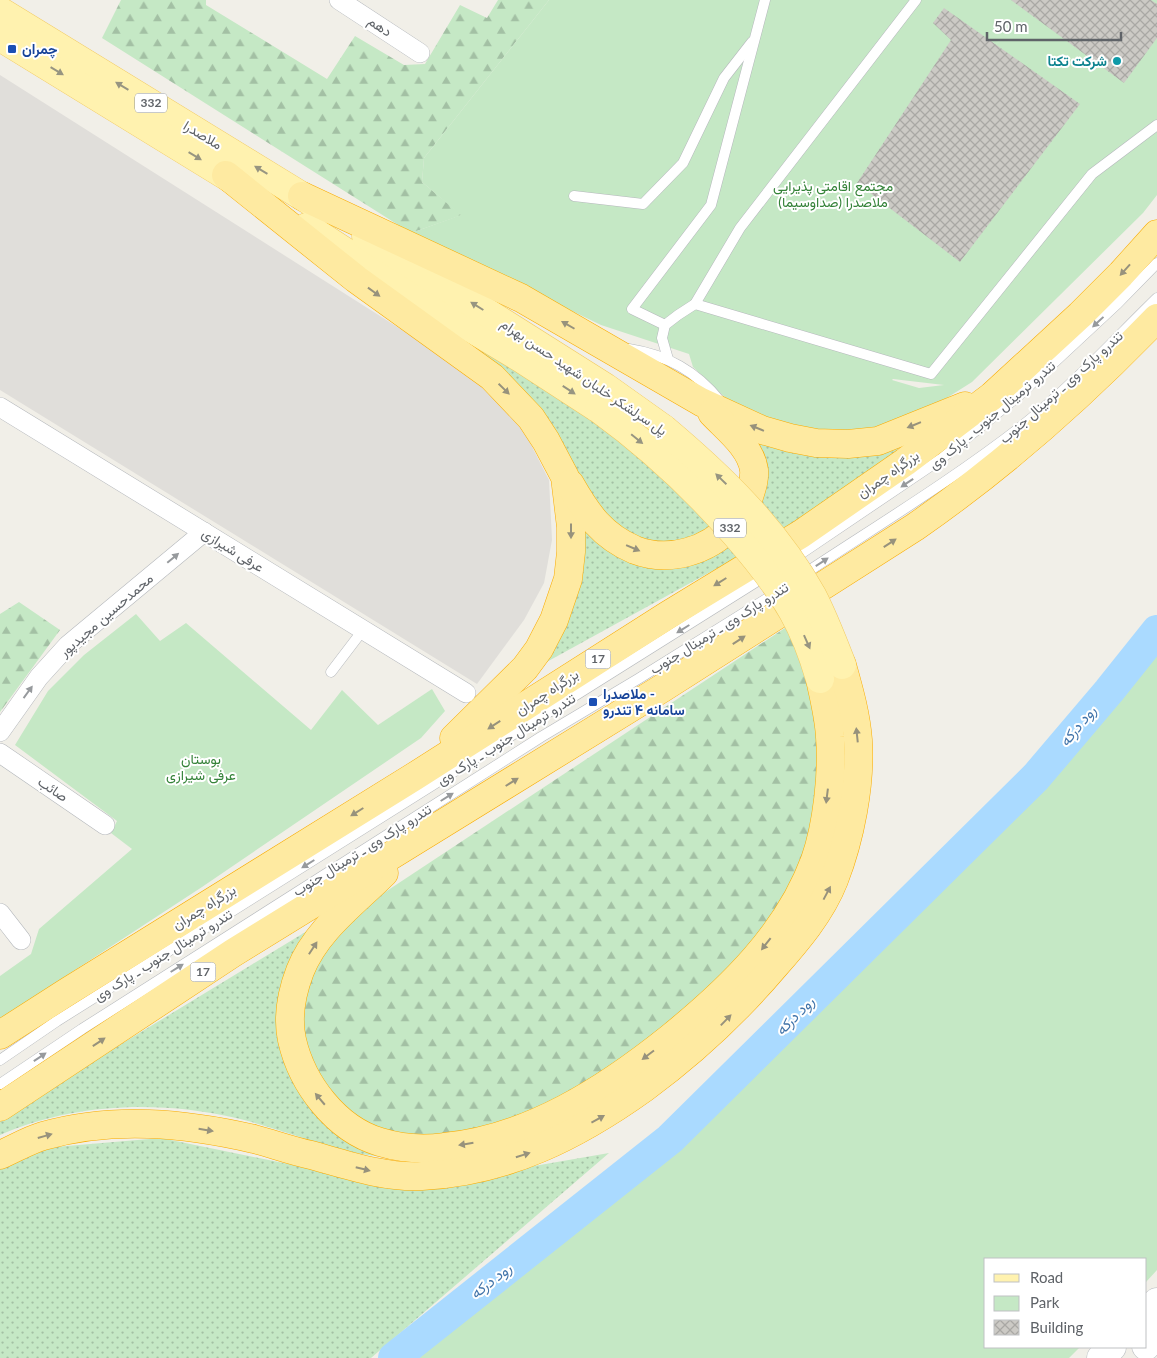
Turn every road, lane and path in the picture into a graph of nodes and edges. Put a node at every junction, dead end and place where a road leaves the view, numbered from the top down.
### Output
1 (339, 0) edge
2 (765, 0) edge
3 (916, 0) edge
4 (0, 11) edge
5 (0, 36) edge
6 (755, 38) junction
7 (420, 53) dead end
8 (1157, 125) edge
9 (226, 175) junction
10 (302, 196) junction
11 (574, 196) dead end
12 (1157, 234) edge
13 (371, 254) junction
14 (1157, 263) edge
15 (1157, 298) edge
16 (695, 304) junction
17 (1157, 318) edge
18 (665, 325) junction
19 (603, 346) junction
20 (668, 360) junction
21 (992, 396) junction
22 (701, 402) junction
23 (0, 407) edge
24 (733, 418) junction
25 (565, 476) junction
26 (204, 532) junction
27 (363, 630) junction
28 (331, 672) dead end
29 (831, 672) junction
30 (466, 693) dead end
31 (0, 732) edge
32 (0, 753) edge
33 (415, 776) junction
34 (105, 825) dead end
35 (411, 844) junction
36 (0, 913) edge
37 (20, 940) dead end
38 (0, 1035) edge
39 (0, 1060) edge
40 (0, 1084) edge
41 (0, 1108) edge
42 (0, 1155) edge
43 (1157, 1302) edge
44 (1147, 1313) edge
45 (1157, 1335) edge
46 (1147, 1344) edge
47 (1111, 1348) edge
48 (1143, 1348) edge
49 (1101, 1358) edge
50 (1134, 1358) edge

1 - 7 street, دهم
2 - 6 lane
3 - 16 lane
10 -> 4 main road, ملاصدرا / 332
5 -> 9 main road, ملاصدرا / 332
6 - 11 lane
6 - 18 lane
8 - 16 lane
9 - 13 main road, ملاصدرا / 332
9 -> 25 highway
10 - 13 main road, ملاصدرا / 332
19 -> 10 highway
12 -> 21 highway, بزرگراه چمران / 17
13 -> 29 main road, پل سرلشکر خلبان شهید حسن بهرام / 332, bridge
29 -> 13 main road, پل سرلشکر خلبان شهید حسن بهرام / 332, bridge
14 -> 39 lane, تندرو ترمینال جنوب ـ پارک وی
40 -> 15 lane, تندرو پارک وی ـ ترمینال جنوب
16 - 18 lane
35 -> 17 highway, 17
18 - 20 lane
19 - 20 lane
19 - 22 highway
20 - 24 lane
21 -> 24 highway
21 -> 33 highway, بزرگراه چمران / 17
22 - 24 highway
25 -> 22 highway
23 - 26 street, عرفی شیرازی
25 -> 33 highway
26 - 27 street, عرفی شیرازی
31 -> 26 street, محمدحسین مجیدپور
27 - 28 lane
27 - 30 street, عرفی شیرازی
29 -> 35 highway
42 -> 29 highway
32 - 34 street, صائب
33 -> 38 highway, بزرگراه چمران / 17
41 -> 35 highway, 17
36 - 37 street
43 - 44 main road
45 - 46 main road
47 - 49 main road
48 - 50 main road

